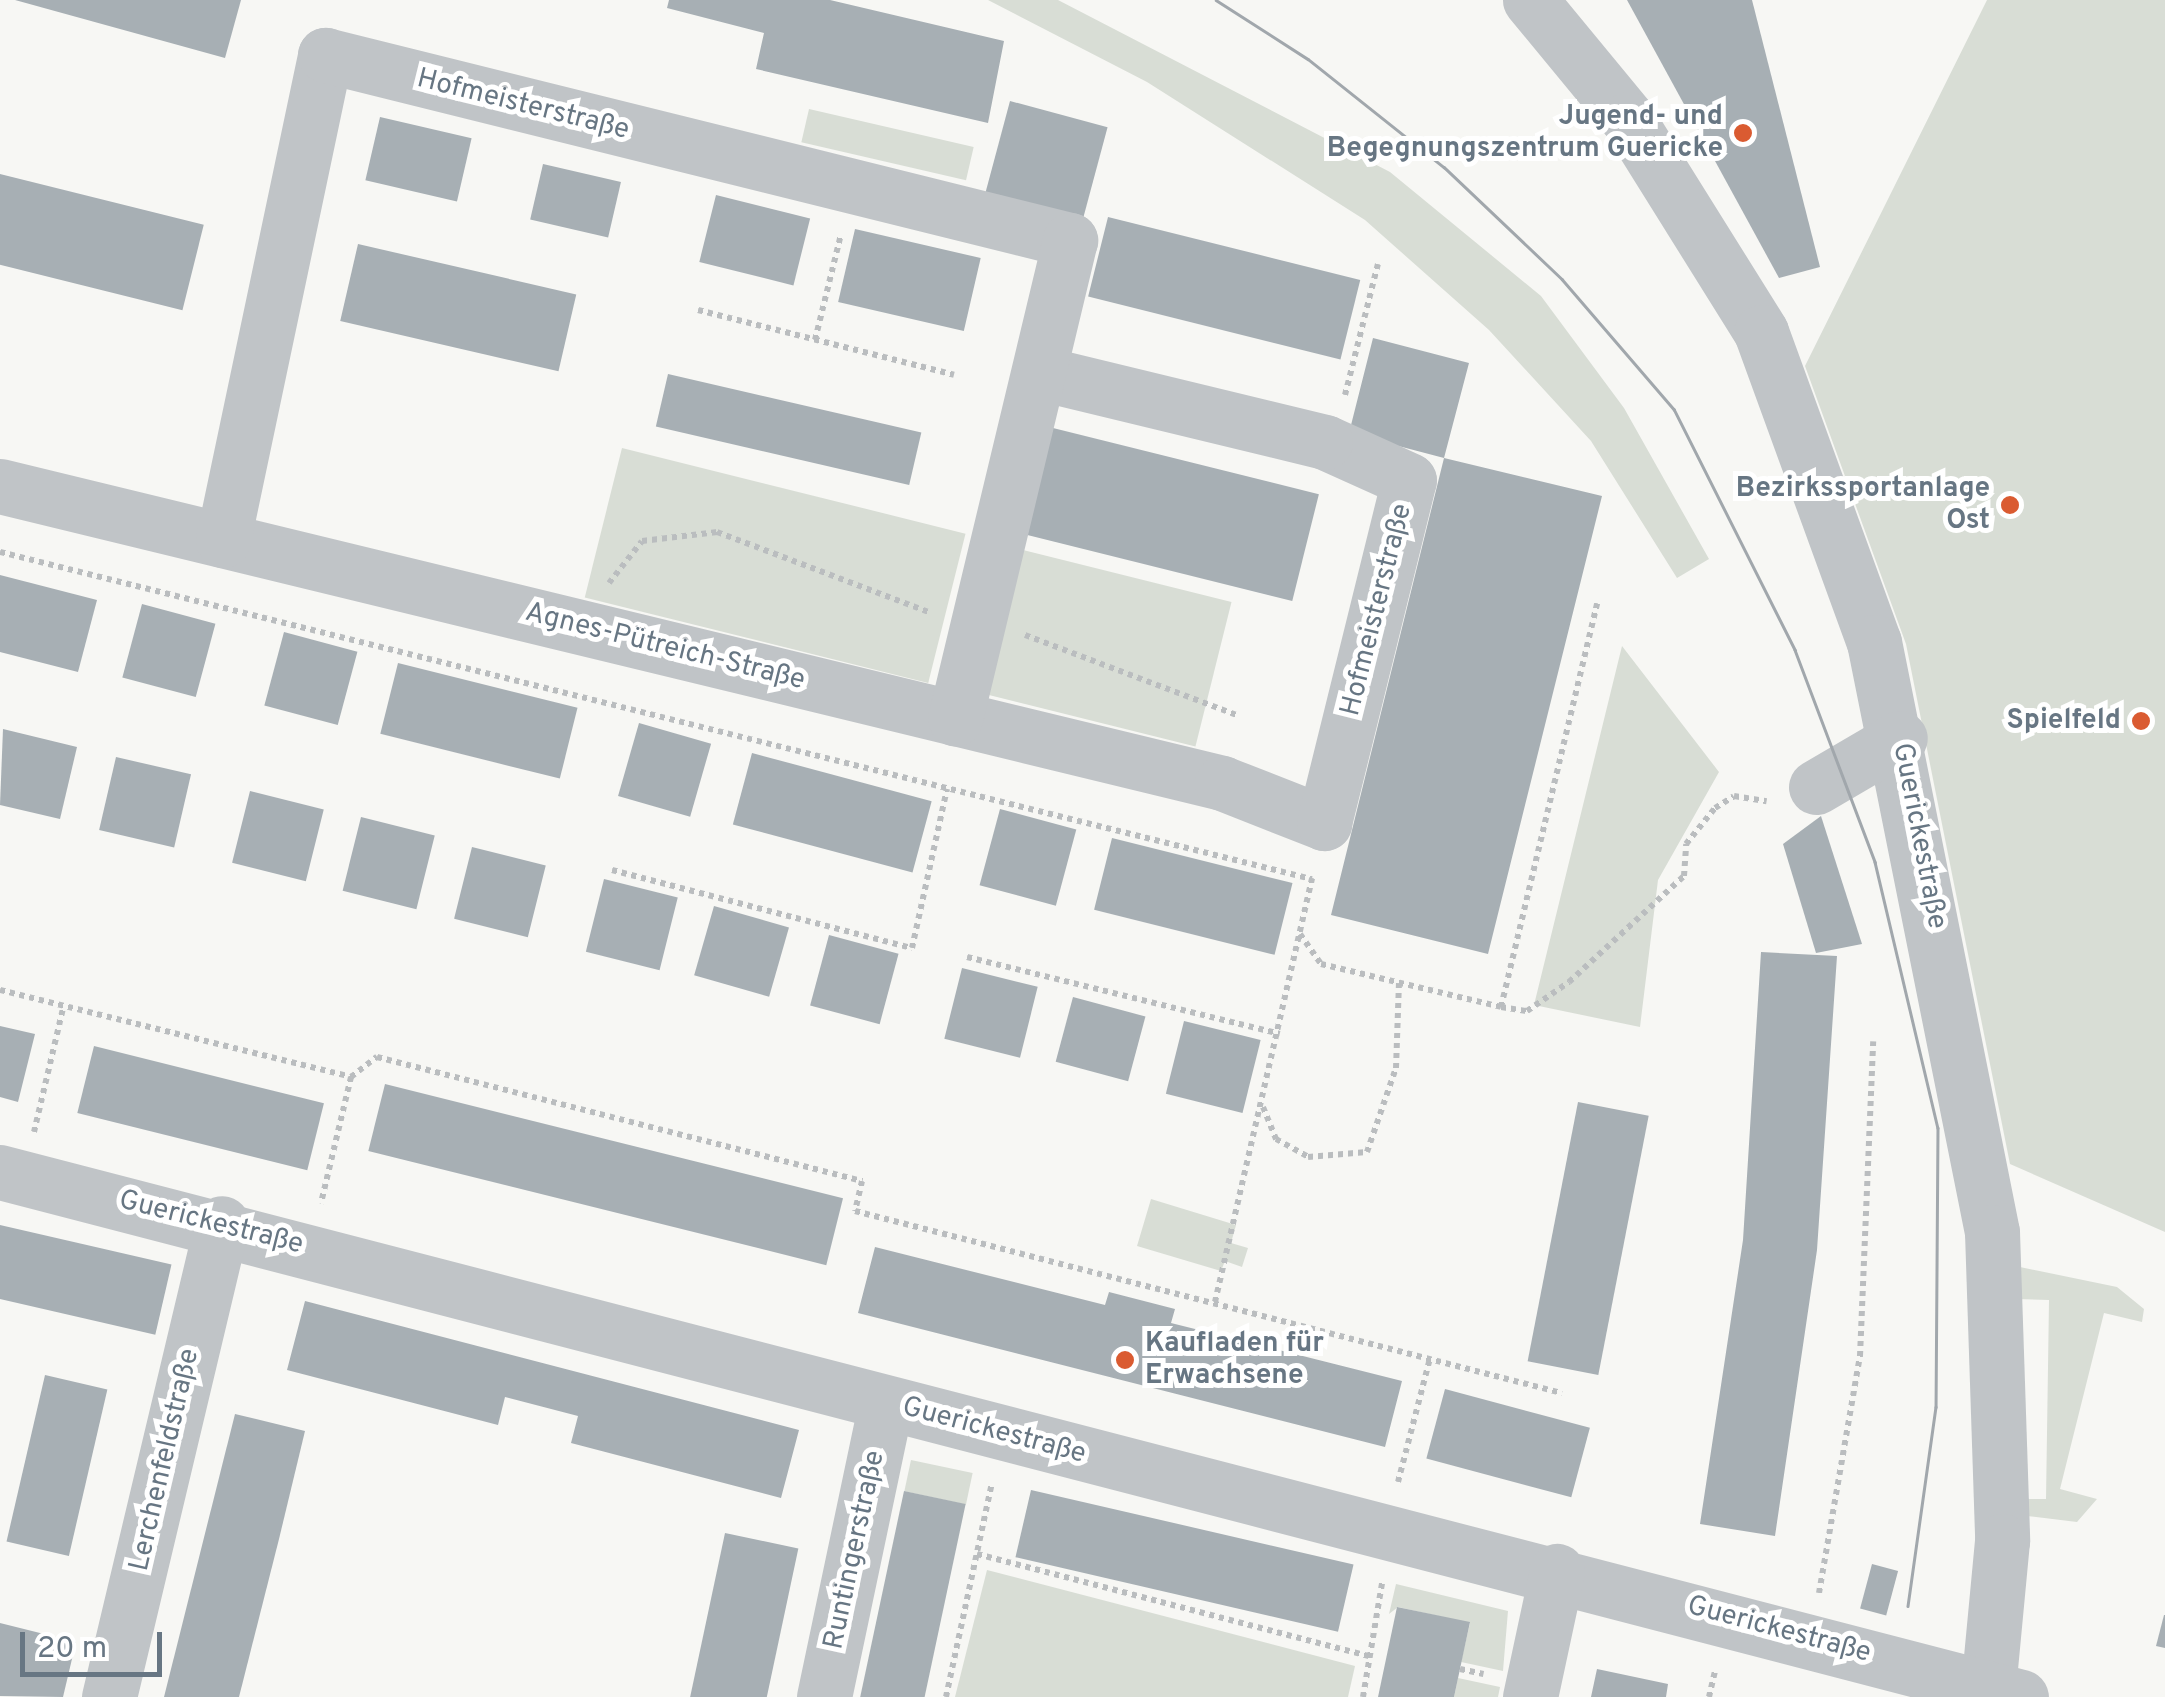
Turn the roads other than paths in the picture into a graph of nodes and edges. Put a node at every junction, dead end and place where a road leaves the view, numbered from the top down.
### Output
1 (1530, 0) edge
2 (1040, 373) junction
3 (0, 486) edge
4 (223, 540) junction
5 (955, 718) junction
6 (1900, 738) junction
7 (1816, 787) road end
8 (1324, 823) joint
9 (12, 1174) edge
10 (222, 1223) junction
11 (886, 1403) junction
12 (1557, 1571) junction
13 (2004, 1692) edge
14 (110, 1697) edge
15 (824, 1697) edge
16 (1530, 1697) edge

1 - 6 street, Guerickestraße
2 - 4 street, Hofmeisterstraße
2 - 5 street, Hofmeisterstraße
2 - 8 street, Hofmeisterstraße
3 - 4 street, Agnes-Pütreich-Straße
4 - 5 street, Agnes-Pütreich-Straße
5 - 8 street, Agnes-Pütreich-Straße
6 - 7 street
6 - 13 street, Guerickestraße
9 - 10 street, Guerickestraße
10 - 11 street, Guerickestraße
10 - 14 street, Lerchenfeldstraße
11 - 12 street, Guerickestraße
11 - 15 street, Runtingerstraße
12 - 13 street, Guerickestraße
12 - 16 street

